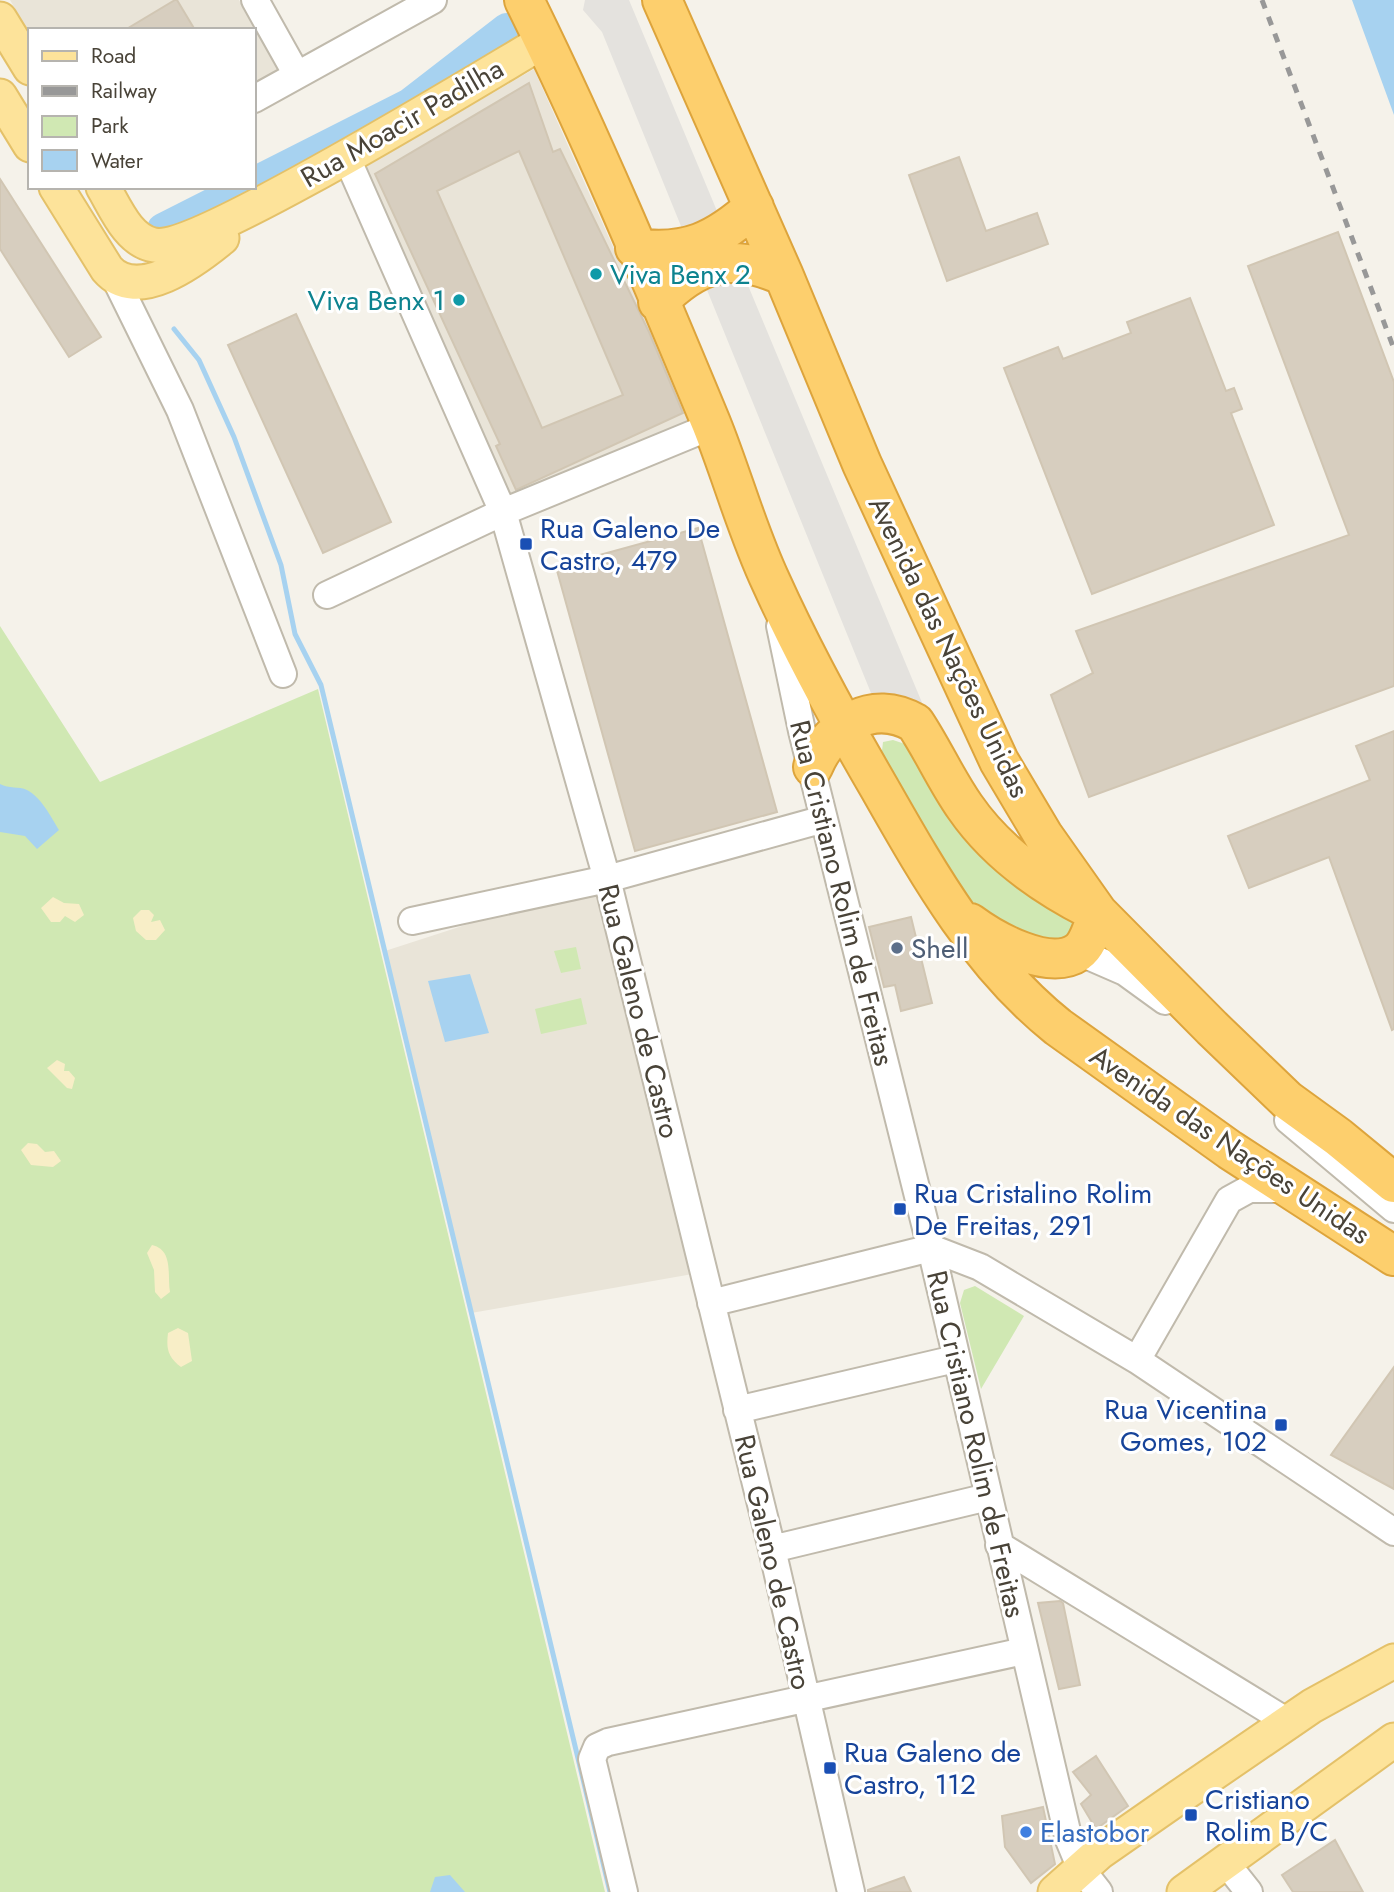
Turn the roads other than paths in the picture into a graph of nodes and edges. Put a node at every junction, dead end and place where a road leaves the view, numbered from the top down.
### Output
1 (255, 0) edge
2 (433, 0) edge
3 (662, 0) edge
4 (0, 19) edge
5 (534, 22) edge
6 (28, 65) edge
7 (297, 75) junction
8 (0, 96) edge
9 (256, 98) edge
10 (28, 142) edge
11 (346, 156) junction
12 (57, 189) edge
13 (104, 189) edge
14 (260, 204) junction
15 (754, 207) junction
16 (139, 239) junction
17 (635, 247) junction
18 (111, 273) junction
19 (784, 276) junction
20 (148, 282) junction
21 (658, 302) junction
22 (141, 335) junction
23 (712, 426) junction
24 (503, 512) junction
25 (770, 580) junction
26 (327, 595) dead end
27 (283, 674) dead end
28 (844, 727) junction
29 (813, 767) junction
30 (824, 819) junction
31 (607, 879) junction
32 (952, 908) junction
33 (1098, 913) junction
34 (412, 921) dead end
35 (1079, 951) junction
36 (1394, 1183) edge
37 (1290, 1189) junction
38 (1394, 1209) edge
39 (931, 1248) junction
40 (1394, 1256) edge
41 (711, 1303) junction
42 (955, 1359) junction
43 (1138, 1360) junction
44 (737, 1410) junction
45 (988, 1497) junction
46 (1394, 1532) edge
47 (999, 1545) junction
48 (772, 1549) junction
49 (1024, 1651) junction
50 (1394, 1661) edge
51 (806, 1699) junction
52 (1289, 1722) junction
53 (1394, 1740) edge
54 (1226, 1863) junction
55 (1090, 1881) edge
56 (624, 1892) edge
57 (851, 1892) edge
58 (1055, 1892) edge
59 (1184, 1892) edge
60 (1250, 1892) edge

1 - 7 street
2 - 7 street
3 - 15 highway, Avenida das Nações Unidas
4 - 6 main road
5 - 11 main road, Rua Moacir Padilha
5 - 17 highway, Avenida das Nações Unidas
7 - 9 street
8 - 10 main road
11 - 14 main road, Rua Moacir Padilha
11 - 24 street, Rua Galeno de Castro
12 - 18 main road
13 - 16 main road
14 - 16 main road
14 - 20 main road
15 - 17 highway
15 - 19 highway, Avenida das Nações Unidas
16 - 18 street
16 - 20 street
17 - 21 highway, Avenida das Nações Unidas
18 - 20 main road
18 - 22 street
19 - 21 highway
19 - 33 highway, Avenida das Nações Unidas
20 - 22 street
21 - 23 highway, Avenida das Nações Unidas
22 - 27 street
23 - 24 street
23 - 25 highway, Avenida das Nações Unidas
24 - 26 street
24 - 31 street, Rua Galeno de Castro
25 - 28 highway, Avenida das Nações Unidas
25 - 29 street, Rua Cristiano Rolim de Freitas
28 - 29 highway
28 - 32 highway, Avenida das Nações Unidas
28 - 33 highway
29 - 30 street, Rua Cristiano Rolim de Freitas
30 - 31 street
30 - 39 street, Rua Cristiano Rolim de Freitas
31 - 34 street
31 - 41 street, Rua Galeno de Castro
32 - 35 highway
32 - 37 highway, Avenida das Nações Unidas
33 - 35 highway
33 - 36 highway, Avenida das Nações Unidas
35 - 38 street
37 - 40 highway, Avenida das Nações Unidas
37 - 43 street
39 - 41 street
39 - 42 street, Rua Cristiano Rolim de Freitas
39 - 43 street
41 - 44 street, Rua Galeno de Castro
42 - 44 street
42 - 45 street, Rua Cristiano Rolim de Freitas
43 - 46 street
44 - 48 street, Rua Galeno de Castro
45 - 47 street, Rua Cristiano Rolim de Freitas
45 - 48 street
47 - 49 street, Rua Cristiano Rolim de Freitas
47 - 52 street
48 - 51 street, Rua Galeno de Castro
49 - 51 street
49 - 55 street, Rua Cristiano Rolim de Freitas
50 - 52 main road
51 - 56 street
51 - 57 street, Rua Galeno de Castro
52 - 55 main road
53 - 54 main road
54 - 59 main road
54 - 60 street
55 - 58 main road

